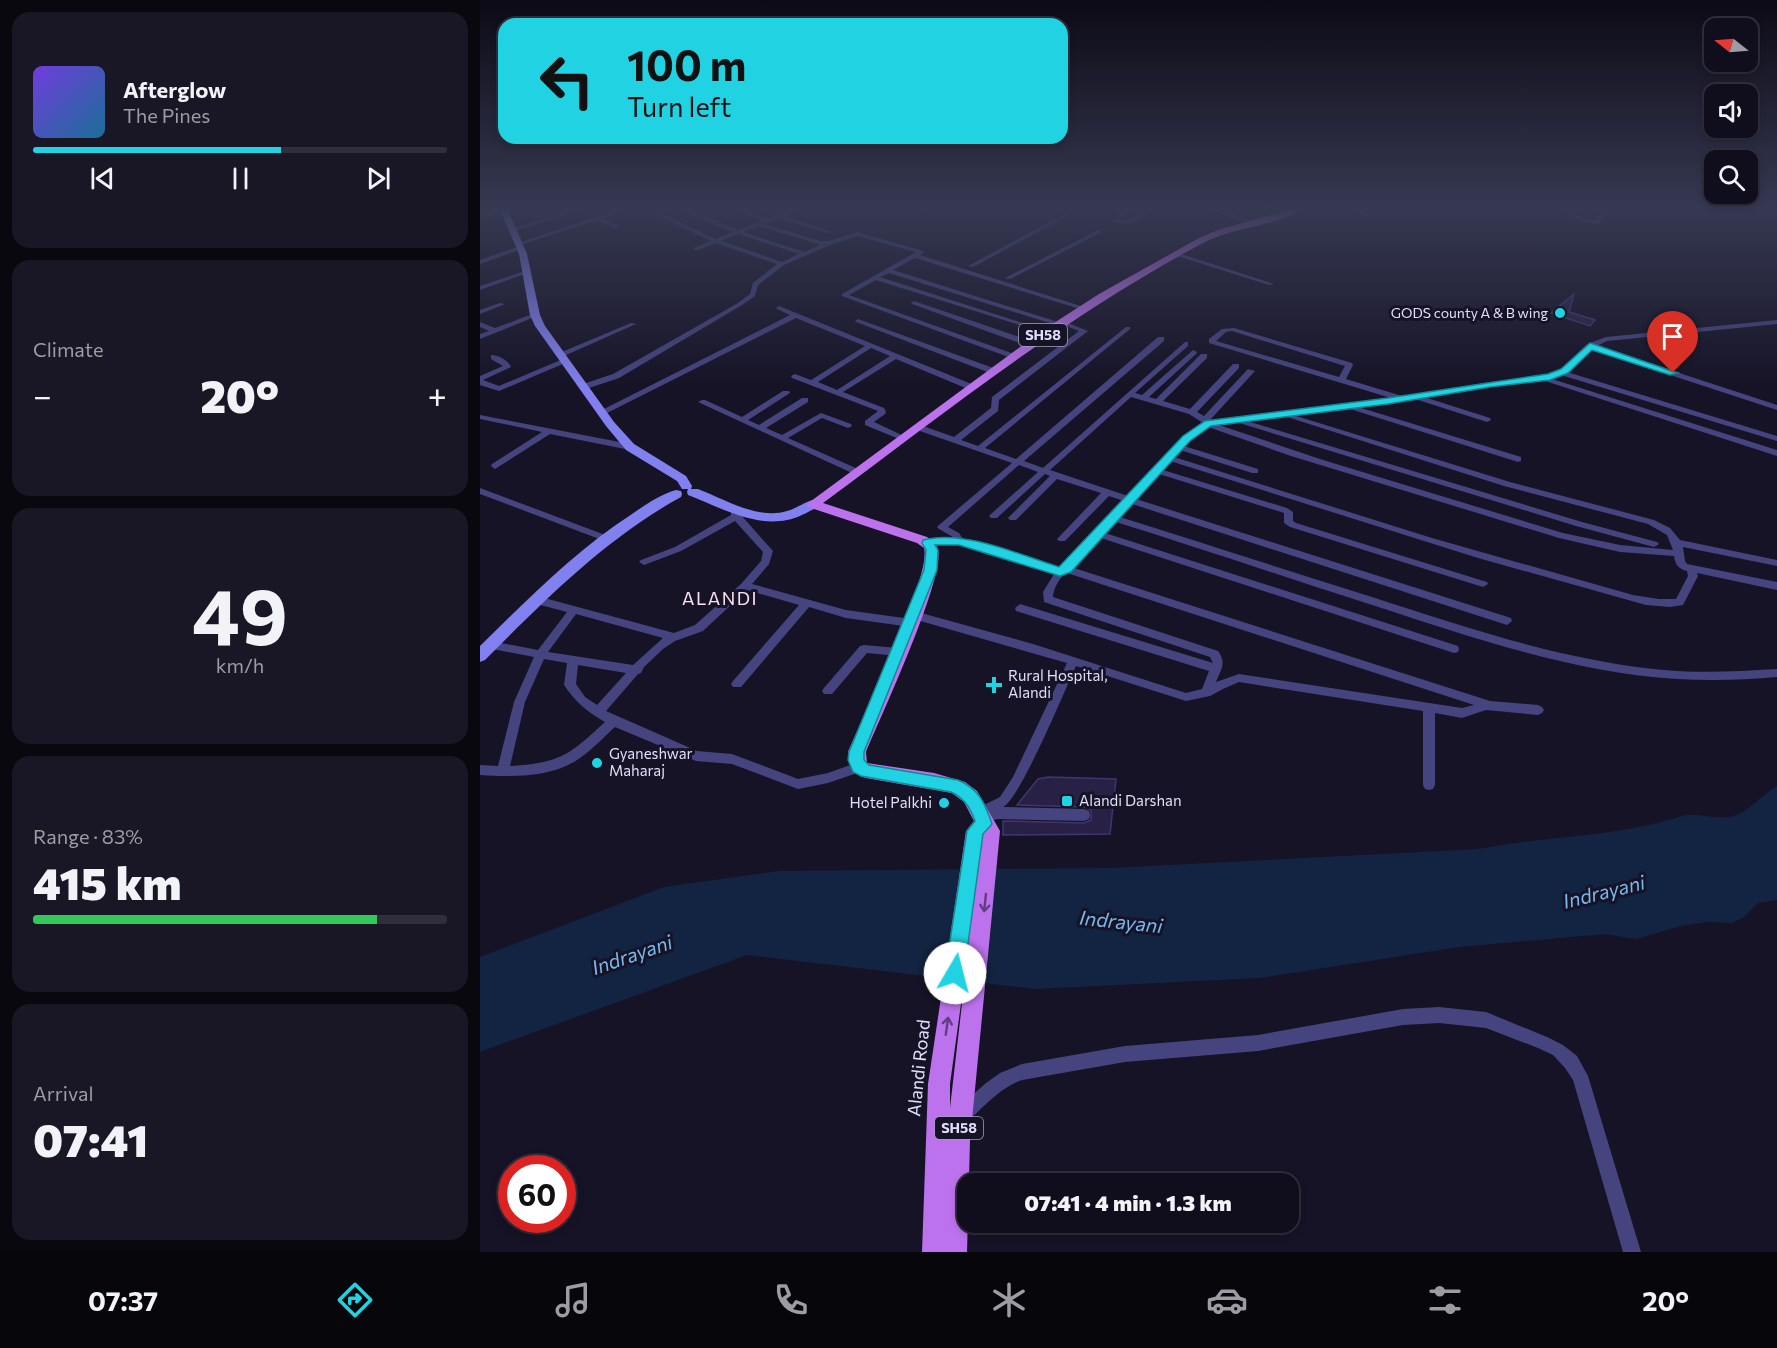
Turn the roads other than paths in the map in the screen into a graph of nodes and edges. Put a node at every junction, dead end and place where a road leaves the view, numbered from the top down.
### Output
1 (526, 268) edge
2 (776, 268) edge
3 (894, 268) edge
4 (958, 268) edge
5 (976, 268) edge
6 (1027, 268) edge
7 (1151, 268) edge
8 (1222, 268) edge
9 (890, 271) junction
10 (527, 272) junction
11 (876, 278) junction
12 (1008, 278) junction
13 (1271, 284) dead end
14 (480, 288) edge
15 (914, 303) dead end
16 (502, 304) dead end
17 (1085, 306) junction
18 (779, 308) dead end
19 (480, 312) edge
20 (536, 315) junction
21 (796, 315) junction
22 (858, 321) dead end
23 (1777, 322) edge
24 (1060, 323) junction
25 (480, 324) edge
26 (633, 324) dead end
27 (1128, 328) dead end
28 (495, 331) junction
29 (1047, 332) junction
30 (480, 337) edge
31 (1161, 339) dead end
32 (1031, 344) junction
33 (1185, 344) dead end
34 (870, 346) junction
35 (1590, 346) junction
36 (1193, 352) dead end
37 (895, 356) junction
38 (1204, 356) dead end
39 (494, 357) dead end
40 (1014, 357) junction
41 (563, 358) junction
42 (1236, 366) dead end
43 (993, 371) junction
44 (1251, 371) dead end
45 (1562, 373) junction
46 (795, 376) dead end
47 (1542, 378) junction
48 (480, 381) edge
49 (1341, 381) junction
50 (811, 382) junction
51 (584, 387) junction
52 (971, 387) junction
53 (786, 393) dead end
54 (837, 393) junction
55 (1130, 394) junction
56 (1415, 397) junction
57 (1144, 398) junction
58 (1402, 399) junction
59 (805, 400) dead end
60 (702, 402) dead end
61 (1158, 402) junction
62 (1347, 406) junction
63 (1777, 408) edge
64 (602, 412) junction
65 (1192, 412) junction
66 (1282, 414) junction
67 (480, 417) edge
68 (742, 420) junction
69 (1233, 420) junction
70 (1487, 420) dead end
71 (1207, 421) junction
72 (848, 426) dead end
73 (916, 427) junction
74 (760, 428) junction
75 (550, 430) junction
76 (902, 437) junction
77 (782, 438) junction
78 (1777, 439) edge
79 (955, 440) junction
80 (630, 447) junction
81 (1179, 447) junction
82 (979, 449) junction
83 (1777, 453) edge
84 (1169, 458) junction
85 (1518, 459) dead end
86 (1015, 462) junction
87 (495, 466) dead end
88 (855, 471) junction
89 (1157, 471) junction
90 (1255, 471) dead end
91 (1044, 472) junction
92 (1055, 476) junction
93 (480, 491) edge
94 (685, 491) junction
95 (1107, 493) junction
96 (1130, 500) junction
97 (813, 504) junction
98 (736, 513) junction
99 (994, 516) dead end
100 (1013, 518) dead end
101 (1114, 518) junction
102 (1099, 534) junction
103 (605, 538) junction
104 (1062, 539) dead end
105 (960, 541) junction
106 (928, 543) junction
107 (1654, 544) dead end
108 (1678, 548) junction
109 (645, 562) dead end
110 (1777, 563) edge
111 (1063, 570) junction
112 (1692, 571) junction
113 (1483, 584) dead end
114 (745, 585) junction
115 (1777, 586) edge
116 (537, 600) junction
117 (806, 604) junction
118 (1020, 608) dead end
119 (574, 610) junction
120 (912, 619) junction
121 (1507, 621) dead end
122 (674, 637) junction
123 (491, 645) junction
124 (1454, 649) dead end
125 (898, 652) junction
126 (542, 653) junction
127 (480, 656) edge
128 (571, 660) junction
129 (1073, 661) junction
130 (1216, 669) junction
131 (637, 670) junction
132 (1777, 673) edge
133 (737, 684) dead end
134 (828, 692) dead end
135 (1206, 693) junction
136 (1490, 705) junction
137 (1429, 708) junction
138 (1538, 710) dead end
139 (598, 712) junction
140 (614, 721) junction
141 (859, 767) junction
142 (480, 770) edge
143 (503, 770) junction
144 (1429, 785) dead end
145 (1084, 815) dead end
146 (982, 828) junction
147 (960, 1118) junction
148 (946, 1194) junction
149 (935, 1252) edge
150 (954, 1252) edge
151 (1632, 1252) edge

1 - 10 main road
2 - 51 street
3 - 9 street
4 - 17 street
5 - 12 street
6 - 12 street
7 - 17 main road, SH58
8 - 13 street
9 - 11 street
9 - 24 street
10 - 14 street
10 - 20 main road
11 - 29 street
11 - 40 street
12 - 17 street
15 - 32 street
16 - 19 street
17 - 24 main road, SH58
18 - 21 street
20 - 28 street
20 - 41 main road
21 - 34 street
21 - 64 street
22 - 43 street
23 - 35 street
24 - 29 main road, SH58
24 - 79 street
25 - 28 street
26 - 41 street
27 - 82 street
28 - 30 street
29 - 32 main road, SH58
31 - 86 street
32 - 40 main road, SH58
33 - 55 street
34 - 37 street
34 - 50 street
35 - 45 street
35 - 63 street
36 - 57 street
37 - 52 street
37 - 54 street
38 - 61 street
39 - 48 street
40 - 43 main road, SH58
41 - 48 street
41 - 51 main road
42 - 65 street
43 - 52 main road, SH58
44 - 71 street
45 - 47 street
45 - 78 street
46 - 50 street
47 - 56 street
47 - 83 street
49 - 49 street
49 - 58 street
50 - 54 street
51 - 64 main road
52 - 73 main road, SH58
53 - 68 street
54 - 76 street
55 - 57 street
55 - 91 street
56 - 58 street
56 - 70 street
57 - 61 street
58 - 62 street
59 - 74 street
60 - 68 street
61 - 65 street
62 - 66 street
62 - 85 street
64 - 80 main road
65 - 71 street
66 - 69 street
66 - 108 street
67 - 75 street
68 - 74 street
69 - 71 street
69 - 107 street
71 - 81 street
71 - 108 street
72 - 77 street
73 - 76 main road, SH58
73 - 79 street
74 - 77 street
75 - 80 street
75 - 87 street
76 - 88 main road, SH58
77 - 88 street
79 - 82 street
80 - 94 main road
81 - 84 street
81 - 90 street
82 - 86 street
84 - 89 street
84 - 112 street
86 - 91 street
86 - 105 street
88 - 97 main road, SH58
89 - 96 street
89 - 113 street
91 - 92 street
91 - 99 street
92 - 95 street
92 - 100 street
93 - 103 street
94 - 98 main road
94 - 103 main road
95 - 96 street
95 - 104 street
96 - 101 street
96 - 121 street
97 - 98 main road
97 - 106 main road
98 - 109 street
98 - 114 street
101 - 102 street
101 - 132 street
102 - 111 street
102 - 124 street
103 - 116 main road
105 - 106 street
105 - 111 street
106 - 120 main road
108 - 110 street
108 - 112 street
111 - 130 street
111 - 136 street
112 - 115 street
114 - 117 street
114 - 122 street
116 - 119 street
116 - 123 main road
117 - 120 street
117 - 133 street
118 - 130 street
119 - 122 street
119 - 126 street
120 - 125 main road
120 - 129 street
122 - 131 street
123 - 126 street
123 - 127 main road
125 - 134 street
125 - 141 main road
126 - 128 street
126 - 143 street
128 - 131 street
128 - 139 street
129 - 135 street
129 - 146 street
130 - 135 street
131 - 139 street
135 - 137 street
136 - 137 street
136 - 138 street
137 - 144 street
139 - 140 street
140 - 141 street
140 - 143 street
141 - 146 main road
142 - 143 street
145 - 146 street
146 -> 147 main road, Alandi Road / SH58
148 -> 146 main road, Alandi Road / SH58
147 - 148 main road, Alandi Road / SH58
147 - 151 street
148 - 149 main road, Alandi Road / SH58
148 - 150 main road, Alandi Road / SH58

